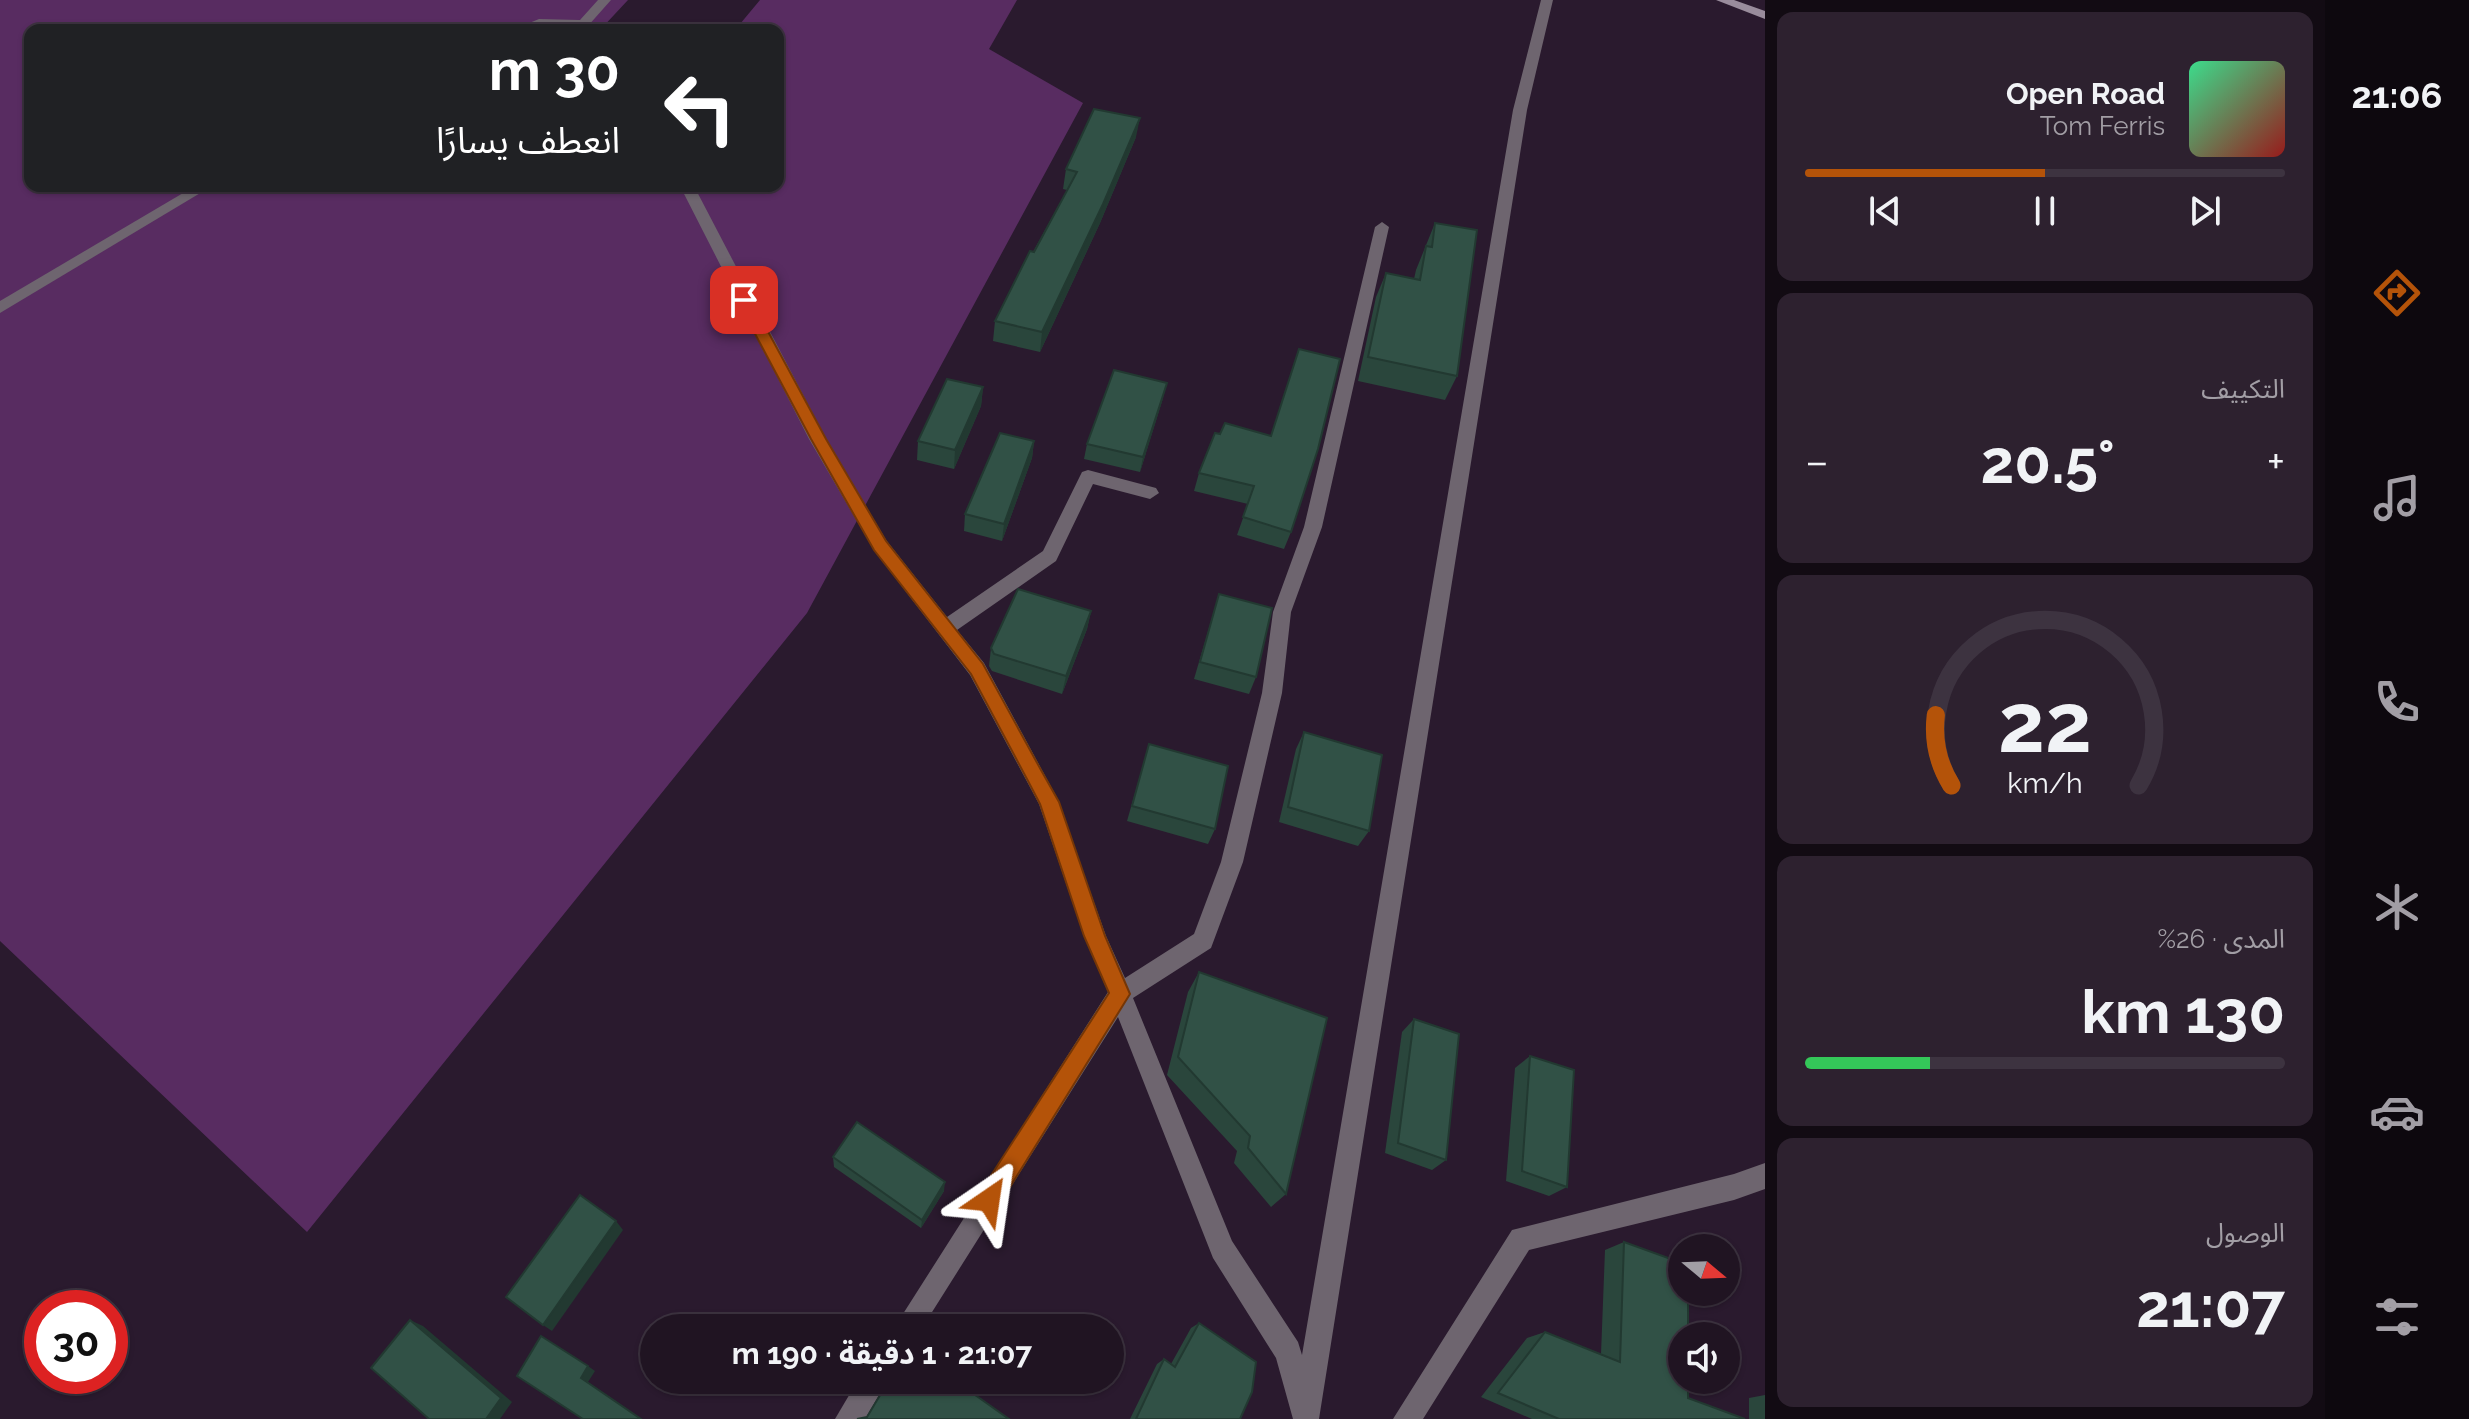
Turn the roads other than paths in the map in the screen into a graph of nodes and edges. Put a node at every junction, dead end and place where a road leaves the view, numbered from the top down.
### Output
1 (605, 0) edge
2 (1547, 0) edge
3 (1722, 0) edge
4 (1765, 15) edge
5 (586, 24) edge
6 (195, 192) edge
7 (690, 192) edge
8 (1382, 227) dead end
9 (0, 308) edge
10 (1150, 493) dead end
11 (945, 628) junction
12 (1120, 994) junction
13 (1765, 1176) edge
14 (916, 1314) edge
15 (865, 1394) edge
16 (1306, 1418) edge
17 (849, 1419) edge
18 (1407, 1419) edge

1 - 5 street
2 - 16 street
3 - 4 main road
6 - 9 street
7 - 11 street
8 - 12 street
10 - 11 street
11 - 12 street
12 - 14 street
12 - 16 street
13 - 18 street
15 - 17 street

